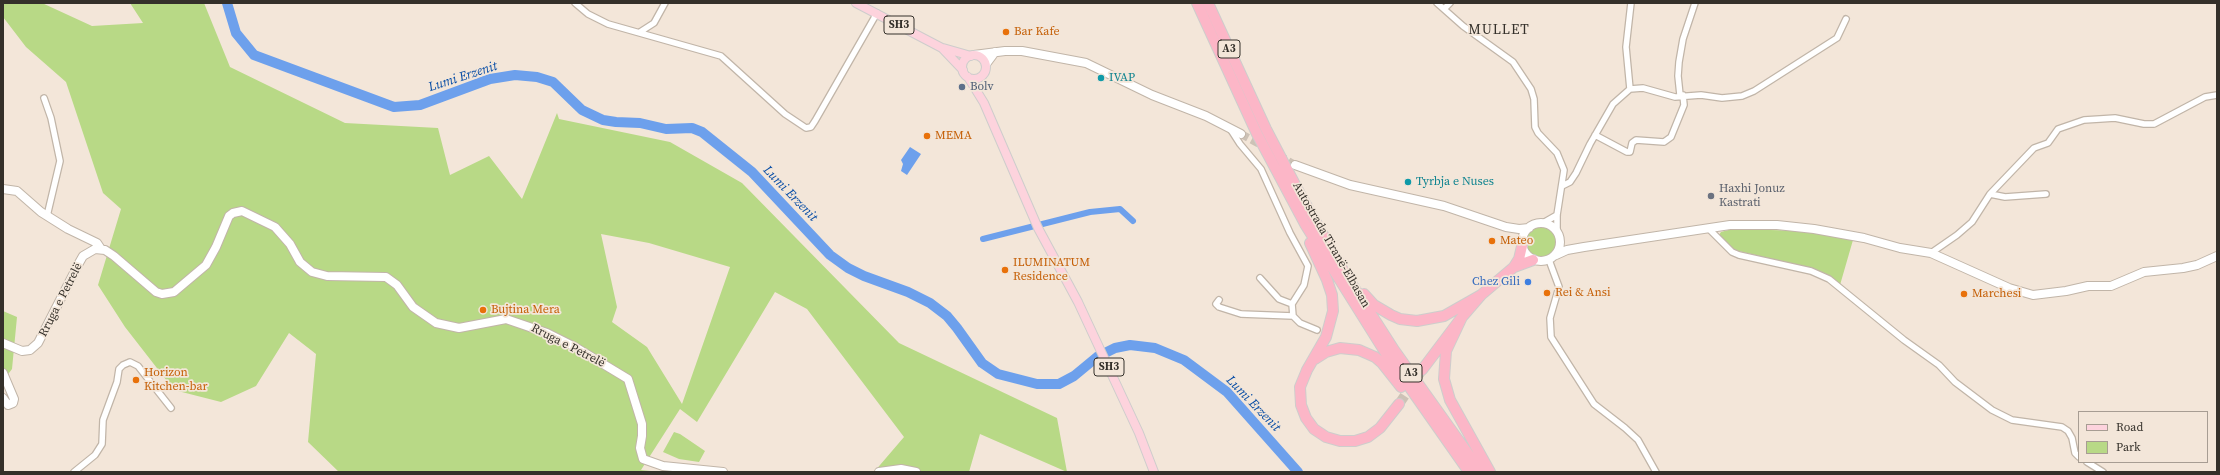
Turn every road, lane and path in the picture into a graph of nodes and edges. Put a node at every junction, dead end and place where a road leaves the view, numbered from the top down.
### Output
1 (575, 3) edge
2 (665, 3) edge
3 (856, 3) edge
4 (1197, 3) edge
5 (1208, 3) edge
6 (1437, 3) edge
7 (1450, 3) edge
8 (1630, 3) edge
9 (1696, 3) edge
10 (1444, 9) junction
11 (877, 13) junction
12 (1846, 19) dead end
13 (640, 32) junction
14 (942, 48) junction
15 (995, 52) junction
16 (972, 56) junction
17 (986, 64) junction
18 (965, 73) junction
19 (980, 78) junction
20 (1630, 89) junction
21 (1682, 95) junction
22 (2217, 95) edge
23 (44, 98) dead end
24 (984, 103) junction
25 (1230, 128) junction
26 (1241, 134) tunnel mouth
27 (1595, 135) junction
28 (1295, 165) tunnel mouth
29 (1562, 186) junction
30 (3, 189) edge
31 (1990, 194) junction
32 (2046, 194) dead end
33 (1557, 215) junction
34 (47, 216) junction
35 (1543, 223) junction
36 (1305, 224) junction
37 (1506, 227) junction
38 (1529, 228) junction
39 (1709, 229) junction
40 (1559, 235) junction
41 (1522, 244) junction
42 (1584, 247) junction
43 (102, 249) junction
44 (1931, 253) junction
45 (2217, 256) edge
46 (1553, 258) junction
47 (1533, 260) junction
48 (1514, 267) junction
49 (1344, 272) junction
50 (1260, 278) dead end
51 (1481, 295) junction
52 (1219, 300) dead end
53 (1292, 304) junction
54 (1293, 316) junction
55 (1462, 317) junction
56 (1317, 330) dead end
57 (3, 343) edge
58 (1310, 365) junction
59 (1422, 370) tunnel mouth
60 (3, 373) edge
61 (3, 398) edge
62 (1399, 404) tunnel mouth
63 (171, 408) dead end
64 (1432, 421) junction
65 (2078, 455) edge
66 (2089, 463) edge
67 (74, 472) edge
68 (723, 472) edge
69 (879, 472) edge
70 (916, 472) edge
71 (1154, 472) edge
72 (1469, 472) edge
73 (1481, 472) edge
74 (1490, 472) edge
75 (1656, 472) edge
76 (2103, 472) edge

1 - 13 street
2 - 13 street
3 - 11 main road, SH3
4 - 36 highway, Autostrada Tiranë-Elbasan / A3
5 - 49 highway, Autostrada Tiranë-Elbasan / A3
6 - 10 street
7 - 10 street
8 - 20 street
9 - 21 street
10 - 29 street
11 - 13 street
11 - 14 main road, SH3
12 - 21 street
14 - 16 main road, SH3
14 - 18 main road, SH3
15 - 16 main road
15 - 17 main road
15 - 25 main road
16 - 17 main road, SH3
16 - 18 main road
17 - 19 main road
18 - 19 main road
18 - 24 main road, SH3
19 - 24 main road, SH3
20 - 21 street
20 - 27 street
21 - 27 street
22 - 31 street
23 - 34 street
24 - 71 main road, SH3
25 - 26 main road
25 - 53 street
27 - 29 street
28 - 37 main road
29 - 33 street
30 - 34 main road
31 - 32 street
31 - 44 street
33 - 35 street
33 - 40 street
34 - 43 main road
35 - 38 main road
35 - 40 main road
36 - 58 highway
36 - 64 highway, Autostrada Tiranë-Elbasan / A3
37 - 38 main road
37 - 41 main road
38 - 41 main road
39 - 42 main road
39 - 44 main road
39 - 65 street
40 - 42 main road
40 - 46 main road
41 - 47 main road
41 - 48 highway
42 - 46 main road
43 - 57 main road, Rruga e Petrelë
43 - 68 main road, Rruga e Petrelë
44 - 45 main road
46 - 47 main road
46 - 75 street
47 - 48 highway
48 - 51 highway
49 - 51 highway, A3
49 - 73 highway, Autostrada Tiranë-Elbasan / A3
50 - 53 street
51 - 55 highway
52 - 54 street
53 - 54 street
54 - 56 street
55 - 59 highway
55 - 74 highway
58 - 62 highway
58 - 64 highway
60 - 61 main road
63 - 67 street
64 - 72 highway, Autostrada Tiranë-Elbasan / A3
66 - 76 street
69 - 70 main road

